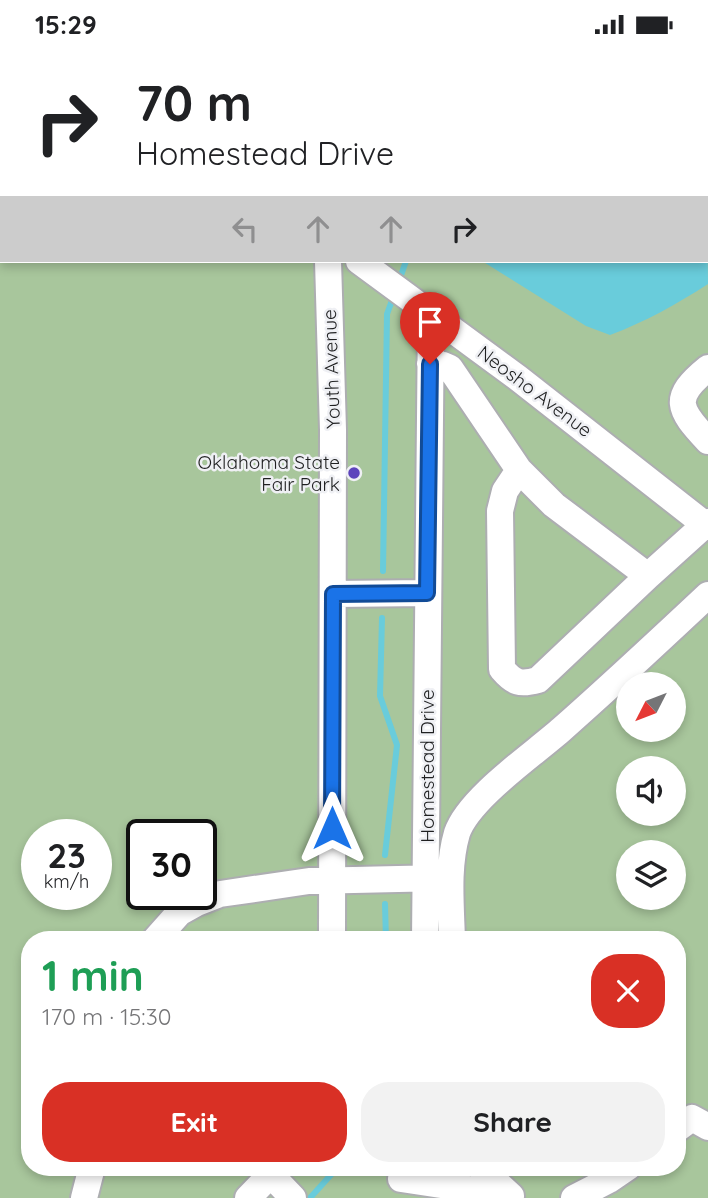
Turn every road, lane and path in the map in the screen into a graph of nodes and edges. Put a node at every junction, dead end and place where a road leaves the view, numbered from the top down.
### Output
1 (328, 263) edge
2 (362, 263) edge
3 (431, 314) junction
4 (430, 364) junction
5 (708, 367) edge
6 (708, 441) edge
7 (519, 470) junction
8 (707, 524) edge
9 (648, 576) junction
10 (427, 593) junction
11 (333, 594) junction
12 (708, 595) edge
13 (439, 878) junction
14 (332, 880) junction
15 (163, 931) edge
16 (332, 931) edge
17 (427, 931) edge
18 (450, 931) edge
19 (90, 1176) edge
20 (490, 1176) edge
21 (615, 1176) edge
22 (400, 1182) edge
23 (282, 1183) edge
24 (512, 1196) edge
25 (84, 1198) edge
26 (248, 1198) edge
27 (574, 1198) edge

1 - 11 street, Youth Avenue
2 - 3 street, Neosho Avenue
3 - 4 street, Homestead Drive
3 - 8 street, Neosho Avenue
4 - 7 street
4 - 10 street, Homestead Drive
5 - 6 street
7 - 9 street
7 - 9 street
8 - 9 street
10 - 11 street
10 - 13 street, Homestead Drive
11 - 14 street, Youth Avenue
12 - 13 street
13 - 14 street
13 - 17 street, Homestead Drive
13 - 18 street
14 - 15 street
14 - 16 street, Youth Avenue
19 - 25 street
20 - 24 street
21 - 27 street
22 - 24 street
23 - 26 street

